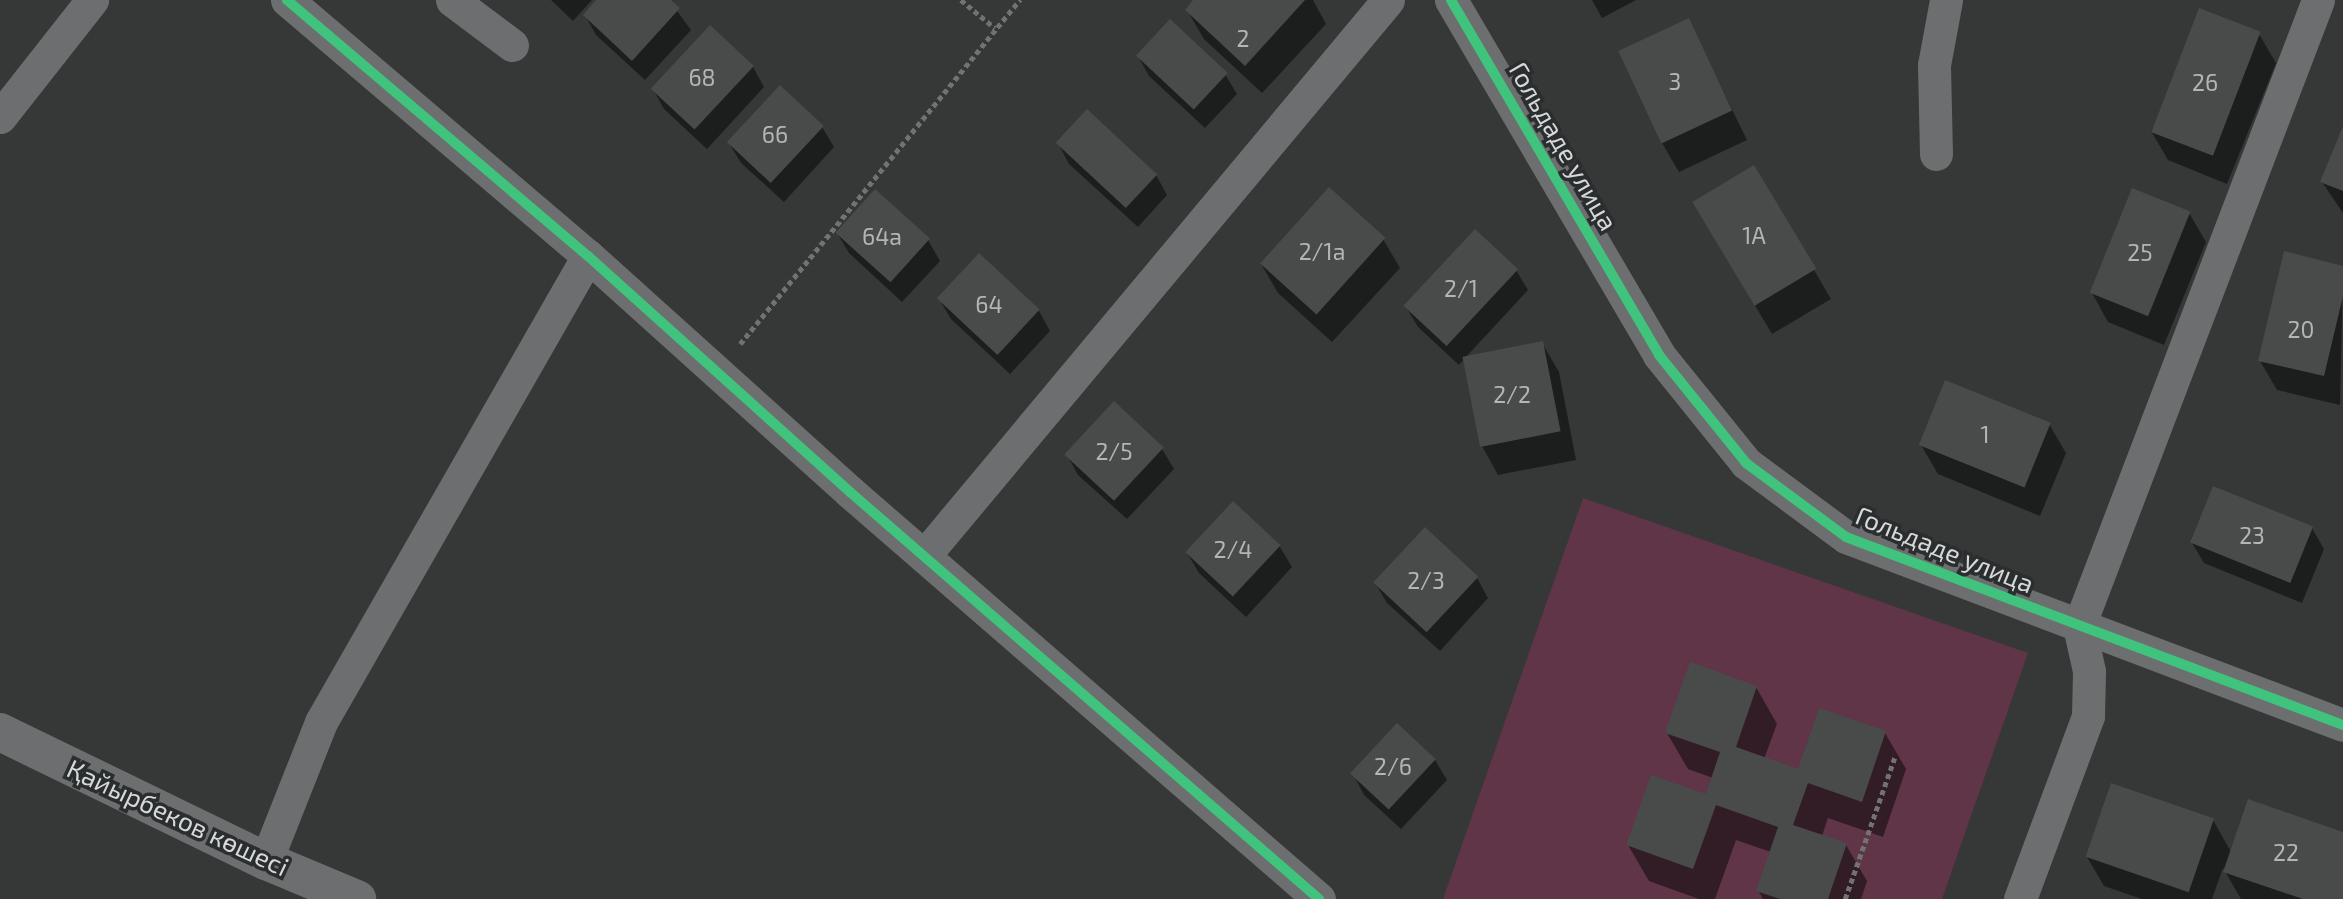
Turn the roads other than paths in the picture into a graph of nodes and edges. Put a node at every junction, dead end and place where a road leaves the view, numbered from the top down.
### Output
1 (92, 0) edge
2 (287, 0) edge
3 (452, 0) edge
4 (1388, 0) edge
5 (1451, 0) edge
6 (1946, 0) edge
7 (2318, 0) edge
8 (512, 44) dead end
9 (0, 117) edge
10 (1936, 154) dead end
11 (588, 256) junction
12 (924, 556) junction
13 (2079, 626) junction
14 (2343, 725) edge
15 (0, 732) edge
16 (266, 861) junction
17 (357, 899) edge
18 (1319, 899) edge
19 (2020, 899) edge

1 - 9 street
2 - 11 street
3 - 8 street
4 - 12 street
5 - 13 street, Гольдаде улица
6 - 10 street
7 - 13 street
11 - 12 street
11 - 16 street
12 - 18 street
13 - 14 street, Гольдаде улица
13 - 19 street
15 - 16 main road, Қайырбеков көшесі
16 - 17 main road, Қайырбеков көшесі

